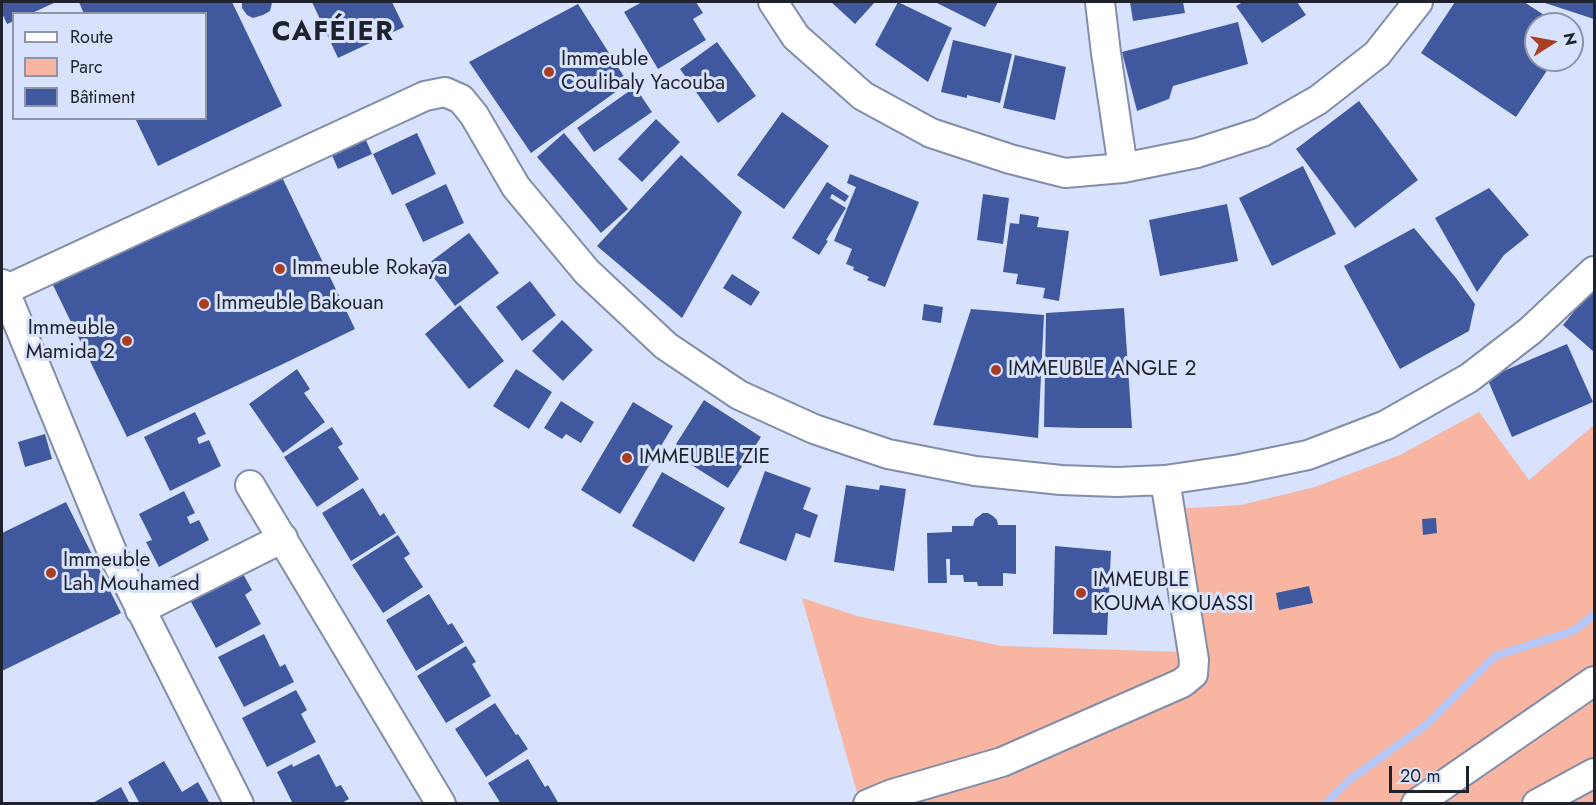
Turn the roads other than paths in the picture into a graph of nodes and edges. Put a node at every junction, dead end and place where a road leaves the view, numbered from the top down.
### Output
1 (773, 2) edge
2 (1100, 2) edge
3 (1418, 2) edge
4 (1123, 168) junction
5 (1594, 271) edge
6 (3, 287) edge
7 (1165, 480) junction
8 (250, 485) dead end
9 (283, 538) junction
10 (140, 610) junction
11 (1594, 681) edge
12 (1594, 773) edge
13 (239, 804) edge
14 (441, 804) edge
15 (868, 804) edge
16 (1416, 804) edge
17 (1538, 804) edge

1 - 4 street
2 - 4 street
3 - 4 street
5 - 7 street
6 - 7 street
6 - 10 street
7 - 15 street
8 - 9 street
9 - 10 street
9 - 14 street
10 - 13 street
11 - 16 street
12 - 17 street

